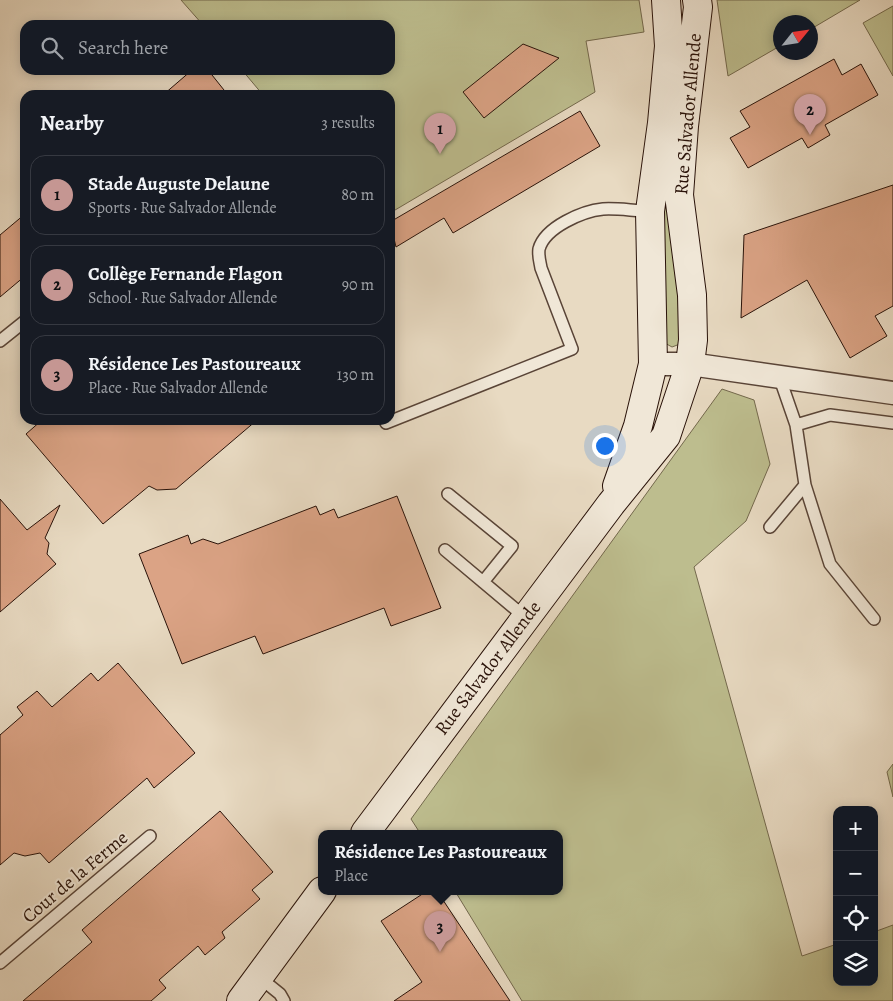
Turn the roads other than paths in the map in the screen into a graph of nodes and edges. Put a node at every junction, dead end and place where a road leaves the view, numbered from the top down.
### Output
1 (666, 0) edge
2 (697, 0) edge
3 (650, 211) junction
4 (20, 325) edge
5 (0, 341) edge
6 (653, 364) junction
7 (690, 364) junction
8 (779, 376) junction
9 (893, 393) edge
10 (395, 419) edge
11 (893, 423) edge
12 (796, 425) junction
13 (805, 485) junction
14 (448, 494) dead end
15 (611, 504) junction
16 (770, 527) dead end
17 (445, 550) dead end
18 (483, 582) junction
19 (526, 618) junction
20 (874, 619) dead end
21 (367, 830) edge
22 (150, 836) dead end
23 (319, 895) edge
24 (0, 963) edge
25 (260, 977) junction
26 (241, 1001) edge
27 (284, 1001) edge

1 - 3 street, Rue Salvador Allende
2 - 7 street, Rue Salvador Allende
3 - 6 street, Rue Salvador Allende
3 - 10 lane
4 - 5 lane
6 - 7 street
6 - 15 street, Rue Salvador Allende
7 - 8 street
7 - 15 street, Rue Salvador Allende
8 - 9 street
8 - 12 lane
11 - 12 lane
12 - 13 lane
13 - 16 lane
13 - 20 lane
14 - 18 lane
15 - 19 street, Rue Salvador Allende
17 - 18 lane
18 - 19 lane
19 - 21 street, Rue Salvador Allende
22 - 24 lane, Cour de la Ferme
23 - 25 street
25 - 26 street
25 - 27 lane

